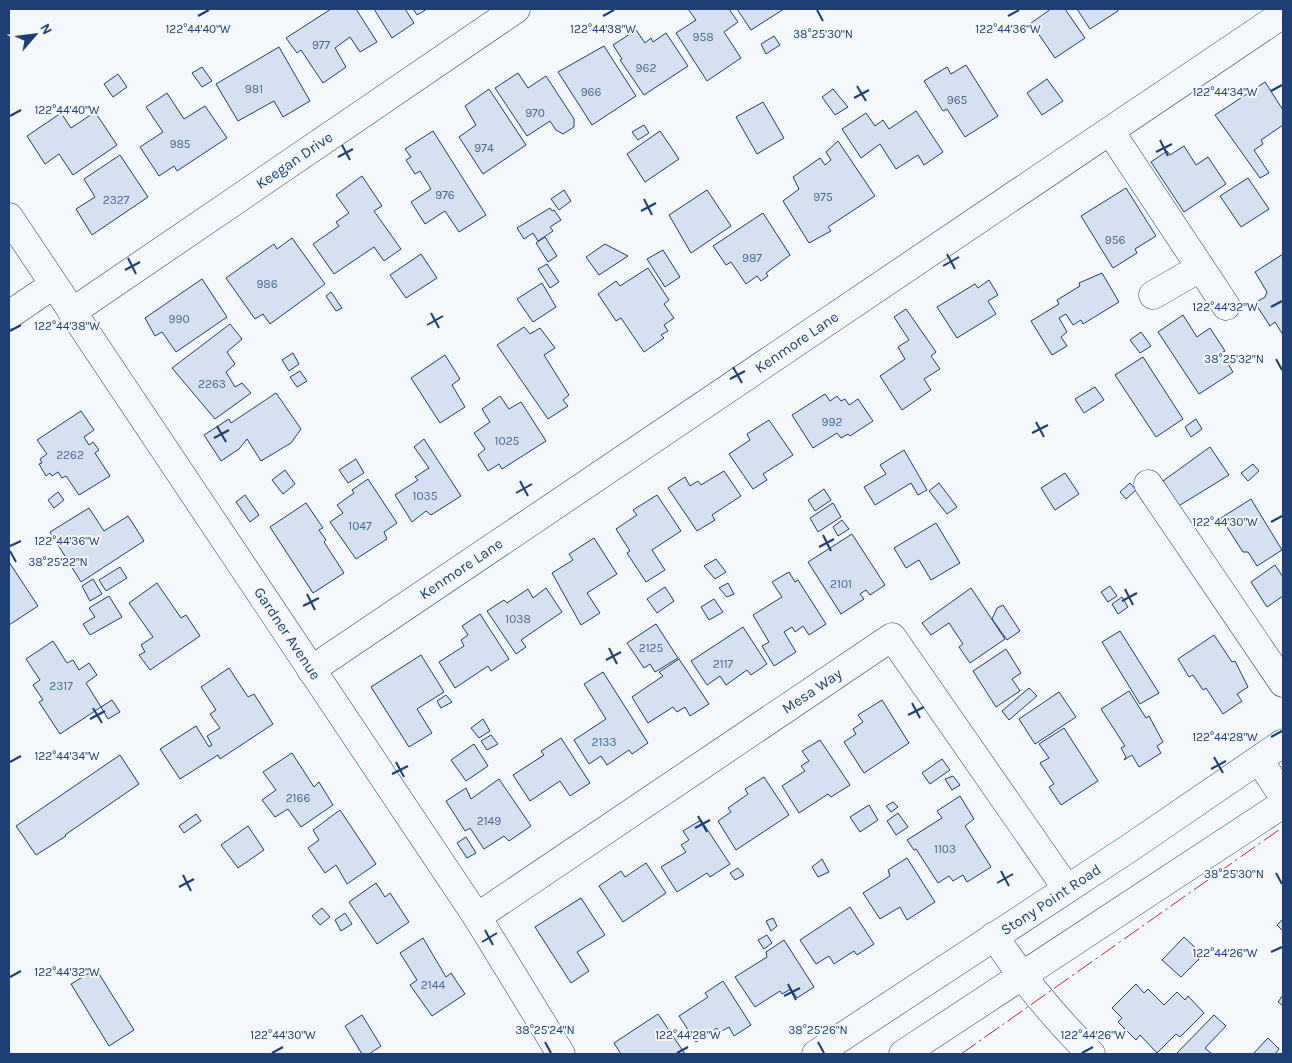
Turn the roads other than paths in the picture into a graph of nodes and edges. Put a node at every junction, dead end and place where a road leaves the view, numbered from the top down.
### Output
1 (516, 9) edge
2 (1283, 14) edge
3 (1110, 131) junction
4 (9, 217) edge
5 (1200, 268) junction
6 (53, 285) junction
7 (1153, 295) dead end
8 (1226, 306) dead end
9 (72, 312) junction
10 (9, 315) edge
11 (1148, 484) dead end
12 (311, 670) junction
13 (1283, 683) edge
14 (1283, 743) edge
15 (1259, 760) junction
16 (1283, 796) edge
17 (1283, 804) edge
18 (1067, 889) junction
19 (477, 917) junction
20 (994, 936) junction
21 (1021, 977) junction
22 (560, 1054) edge
23 (816, 1054) edge
24 (903, 1054) edge
25 (1091, 1054) edge

1 - 9 street, Keegan Drive
2 - 3 street, Kenmore Lane
3 - 5 street
3 - 12 street, Kenmore Lane
4 - 6 street, Gardner Avenue
5 - 7 street
5 - 8 street
6 - 9 street, Gardner Avenue
6 - 10 street
9 - 12 street, Gardner Avenue
11 - 13 street
12 - 19 street, Gardner Avenue
14 - 15 street, Stony Point Road
15 - 16 street
15 - 18 street, Stony Point Road
17 - 21 street
18 - 19 street, Mesa Way
18 - 20 street, Stony Point Road
19 - 22 street, Gardner Avenue
20 - 21 street
20 - 23 street, Stony Point Road
21 - 24 street
21 - 25 street

